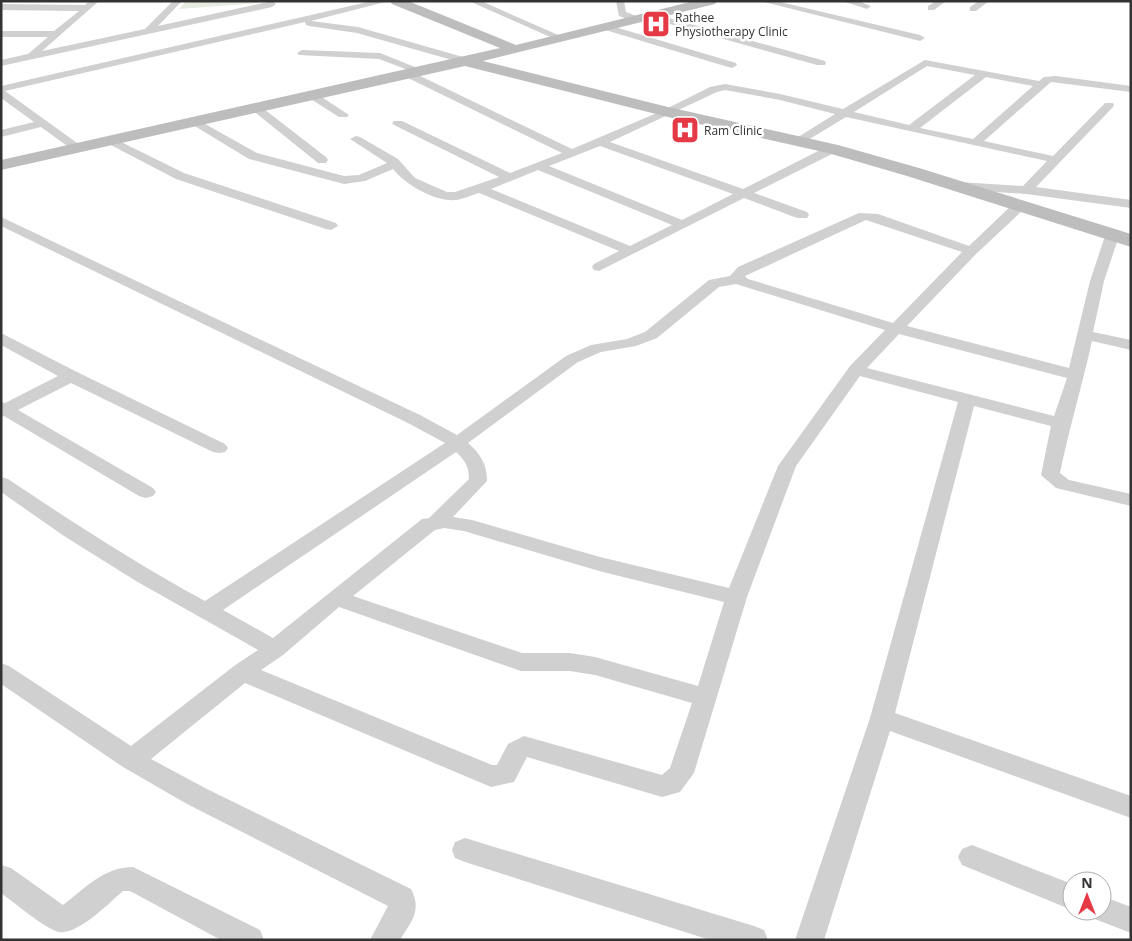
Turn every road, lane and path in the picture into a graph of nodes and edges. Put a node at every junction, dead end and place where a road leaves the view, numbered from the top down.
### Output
1 (95, 1) edge
2 (178, 1) edge
3 (396, 1) edge
4 (415, 1) edge
5 (473, 1) edge
6 (620, 1) edge
7 (711, 1) edge
8 (764, 1) edge
9 (846, 1) edge
10 (942, 1) edge
11 (985, 1) edge
12 (379, 2) edge
13 (274, 5) edge
14 (867, 6) dead end
15 (1, 7) edge
16 (88, 8) junction
17 (931, 8) dead end
18 (973, 9) dead end
19 (292, 18) junction
20 (644, 18) junction
21 (605, 27) junction
22 (147, 32) junction
23 (1, 34) edge
24 (56, 34) junction
25 (560, 38) junction
26 (920, 38) dead end
27 (521, 47) junction
28 (302, 53) dead end
29 (29, 57) junction
30 (466, 61) junction
31 (1, 63) edge
32 (821, 63) dead end
33 (732, 65) dead end
34 (414, 73) junction
35 (985, 74) junction
36 (1043, 85) junction
37 (1, 89) edge
38 (1131, 89) edge
39 (1, 93) edge
40 (313, 96) junction
41 (1109, 105) dead end
42 (256, 108) junction
43 (668, 112) junction
44 (842, 113) junction
45 (343, 114) dead end
46 (194, 122) junction
47 (44, 123) junction
48 (398, 123) dead end
49 (911, 129) junction
50 (1, 134) edge
51 (356, 139) dead end
52 (111, 141) junction
53 (799, 141) junction
54 (600, 142) junction
55 (976, 142) junction
56 (78, 148) junction
57 (832, 149) junction
58 (572, 153) junction
59 (322, 160) dead end
60 (1057, 160) junction
61 (396, 164) junction
62 (1, 165) edge
63 (538, 166) junction
64 (509, 177) junction
65 (480, 189) junction
66 (745, 193) junction
67 (1022, 198) junction
68 (1131, 204) edge
69 (802, 215) dead end
70 (1, 222) edge
71 (684, 225) junction
72 (331, 226) dead end
73 (1112, 236) junction
74 (1131, 241) edge
75 (631, 251) junction
76 (971, 251) junction
77 (599, 268) dead end
78 (738, 278) junction
79 (896, 327) junction
80 (1085, 335) junction
81 (1, 338) edge
82 (1131, 345) edge
83 (856, 370) junction
84 (1076, 374) junction
85 (71, 376) junction
86 (967, 399) junction
87 (3, 409) edge
88 (1062, 423) junction
89 (457, 443) junction
90 (219, 448) dead end
91 (1, 483) edge
92 (146, 492) dead end
93 (1131, 500) edge
94 (435, 523) junction
95 (736, 597) junction
96 (336, 598) junction
97 (206, 611) junction
98 (275, 650) junction
99 (1, 672) edge
100 (242, 672) junction
101 (706, 698) junction
102 (882, 718) junction
103 (132, 760) junction
104 (1131, 807) edge
105 (465, 850) dead end
106 (972, 857) dead end
107 (1, 876) edge
108 (1062, 893) edge
109 (1112, 913) edge
110 (1131, 920) edge
111 (250, 940) edge
112 (384, 940) edge
113 (754, 940) edge
114 (809, 940) edge

1 - 16 street
2 - 22 street
3 - 27 street
4 - 27 street
5 - 25 street
6 - 20 street
7 - 20 street
8 - 26 street
9 - 14 street
10 - 17 street
11 - 18 street
12 - 19 street
13 - 22 street
15 - 16 street
16 - 24 street
19 - 30 street
19 - 37 street
20 - 21 street
20 - 32 street
21 - 25 street
21 - 33 street
22 - 29 street
23 - 24 street
24 - 29 street
25 - 27 street
27 - 30 street
28 - 34 street
29 - 31 street
30 - 34 street
30 - 43 street
34 - 40 street
34 - 58 street
35 - 36 street
35 - 44 street
35 - 49 street
36 - 38 street
36 - 55 street
39 - 47 street
40 - 42 street
40 - 45 street
41 - 60 street
42 - 46 street
42 - 59 street
43 - 44 street
43 - 53 street
43 - 54 street
44 - 49 street
44 - 53 street
46 - 52 street
46 - 61 street
47 - 50 street
47 - 56 street
48 - 64 street
49 - 55 street
51 - 61 street
52 - 56 street
52 - 72 street
53 - 57 street
54 - 58 street
54 - 66 street
55 - 60 street
56 - 62 street
57 - 66 street
57 - 67 street
58 - 63 street
60 - 67 street
61 - 65 street
63 - 64 street
63 - 71 street
64 - 65 street
65 - 75 street
66 - 69 street
66 - 71 street
67 - 68 street
67 - 73 street
67 - 76 street
70 - 89 street
71 - 75 street
73 - 74 street
73 - 80 street
75 - 77 street
76 - 78 street
76 - 79 street
78 - 79 street
78 - 89 street
79 - 83 street
79 - 84 street
80 - 82 street
80 - 84 street
81 - 85 street
83 - 86 street
83 - 95 street
84 - 88 street
85 - 87 street
85 - 90 street
86 - 88 street
86 - 102 street
87 - 92 street
88 - 93 street
89 - 94 street
89 - 97 street
91 - 97 street
94 - 95 street
94 - 96 street
95 - 101 street
96 - 98 street
96 - 101 street
97 - 98 street
98 - 100 street
99 - 103 street
100 - 101 street
100 - 103 street
102 - 104 street
102 - 114 street
103 - 112 street
105 - 113 street
106 - 108 street
107 - 111 street
109 - 110 street

